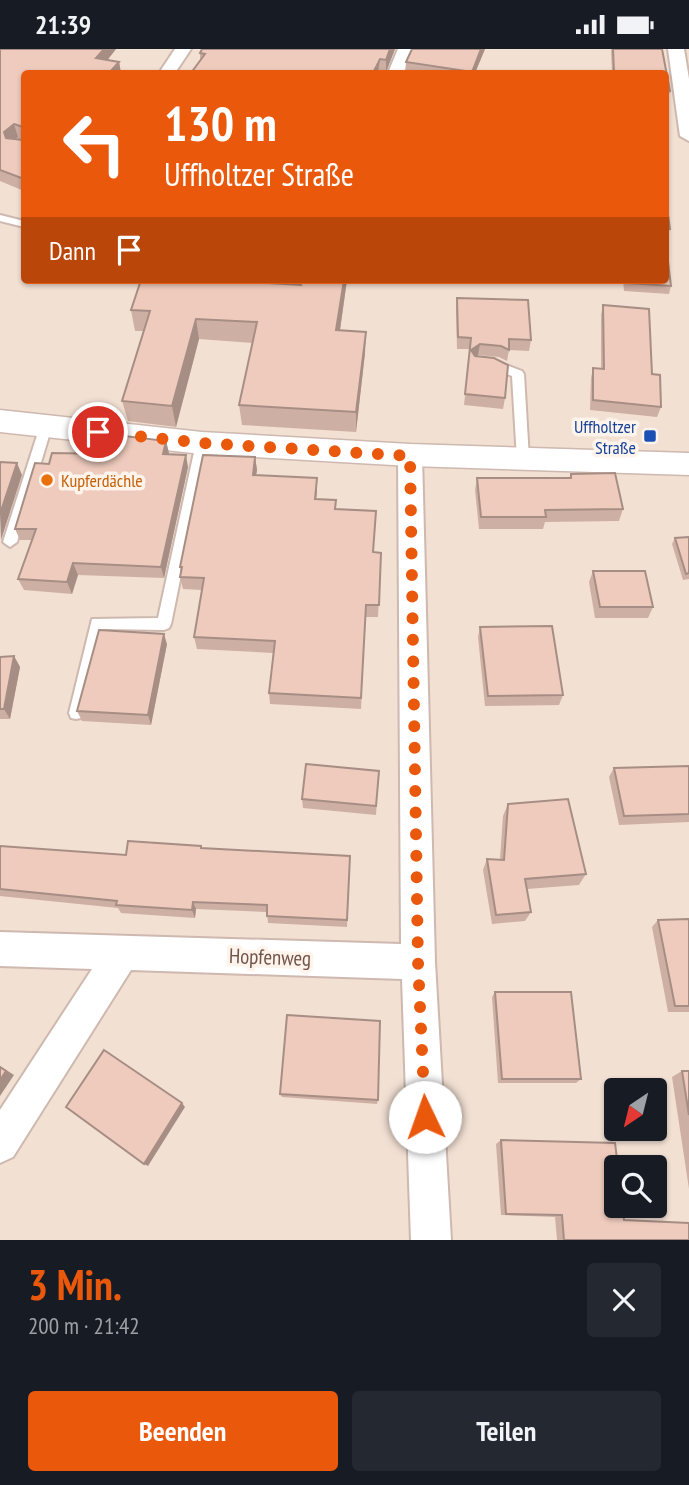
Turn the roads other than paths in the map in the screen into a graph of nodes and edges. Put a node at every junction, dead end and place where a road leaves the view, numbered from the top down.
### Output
1 (183, 49) edge
2 (407, 49) edge
3 (675, 49) edge
4 (169, 70) edge
5 (397, 70) edge
6 (689, 136) edge
7 (0, 218) edge
8 (21, 223) edge
9 (478, 362) edge
10 (0, 421) edge
11 (46, 426) junction
12 (202, 443) junction
13 (410, 456) junction
14 (523, 459) junction
15 (689, 464) edge
16 (10, 542) dead end
17 (76, 713) edge
18 (0, 949) edge
19 (122, 953) junction
20 (418, 962) junction
21 (0, 1144) edge
22 (431, 1240) edge

1 - 4 street
2 - 5 street
3 - 6 street
7 - 8 lane
9 - 14 lane
10 - 11 street
11 - 12 street
11 - 16 lane
12 - 13 street
12 - 17 lane
13 - 14 street
13 - 20 street
14 - 15 street
18 - 19 street, Hopfenweg
19 - 20 street, Hopfenweg
19 - 21 street
20 - 22 street

